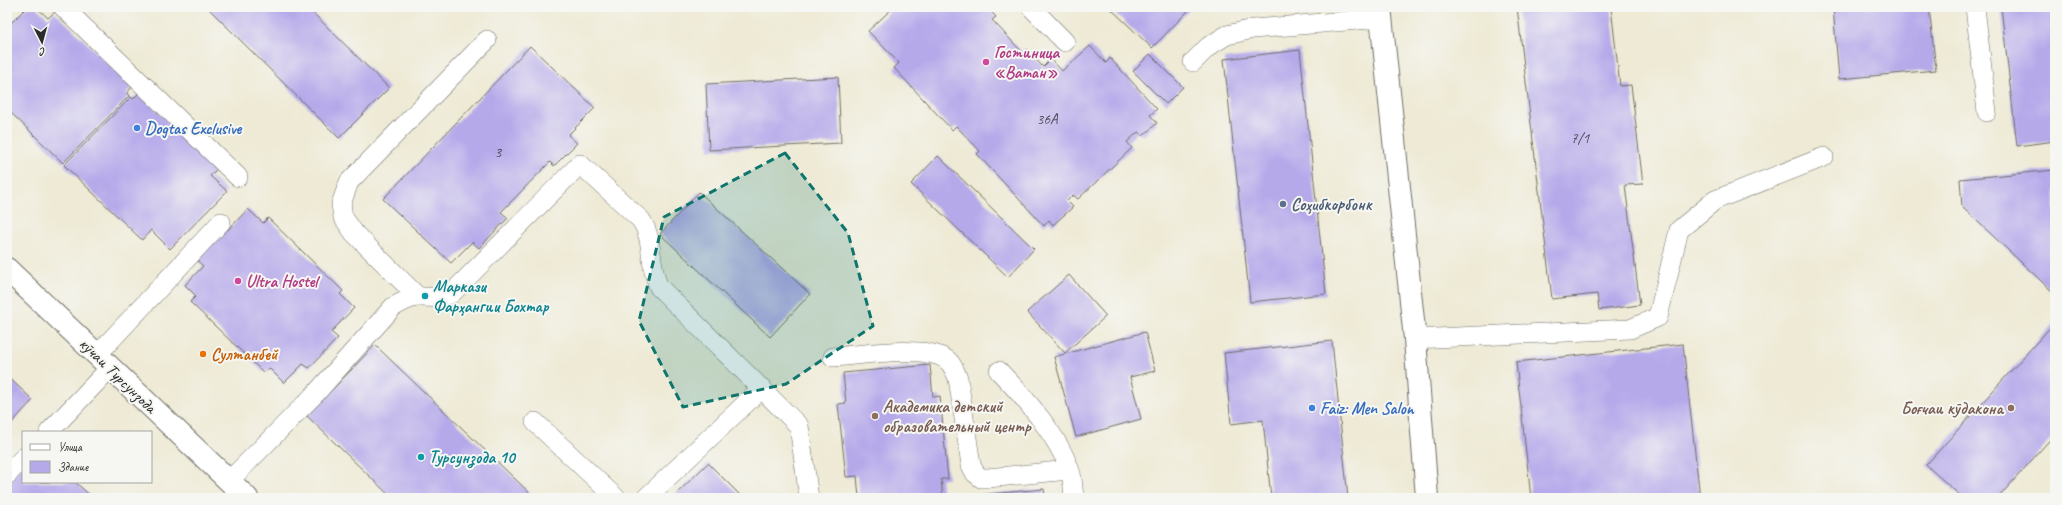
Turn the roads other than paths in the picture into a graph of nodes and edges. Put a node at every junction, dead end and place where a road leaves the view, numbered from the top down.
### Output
1 (62, 7) edge
2 (1032, 7) edge
3 (1975, 7) edge
4 (1381, 12) edge
5 (487, 40) dead end
6 (1065, 42) dead end
7 (1193, 62) dead end
8 (1987, 112) dead end
9 (1824, 157) dead end
10 (238, 177) dead end
11 (221, 222) dead end
12 (7, 269) edge
13 (418, 297) junction
14 (1415, 339) junction
15 (833, 357) dead end
16 (104, 361) junction
17 (999, 371) dead end
18 (762, 388) junction
19 (535, 422) dead end
20 (49, 431) edge
21 (22, 459) edge
22 (1069, 470) junction
23 (7, 475) edge
24 (229, 481) junction
25 (247, 498) edge
26 (616, 498) edge
27 (646, 498) edge
28 (809, 498) edge
29 (1074, 498) edge
30 (1427, 498) edge

1 - 10 lane
2 - 6 lane
3 - 8 lane
4 - 7 lane
4 - 14 street
5 - 13 lane
9 - 14 lane
11 - 16 lane
12 - 16 street, кӯчаи Турсунзода
13 - 18 lane
13 - 24 lane
14 - 30 street
15 - 22 lane
16 - 20 lane
16 - 24 street, кӯчаи Турсунзода
17 - 22 lane
18 - 27 lane
18 - 28 lane
19 - 26 lane
21 - 23 lane
22 - 29 lane
24 - 25 street, кӯчаи Турсунзода

